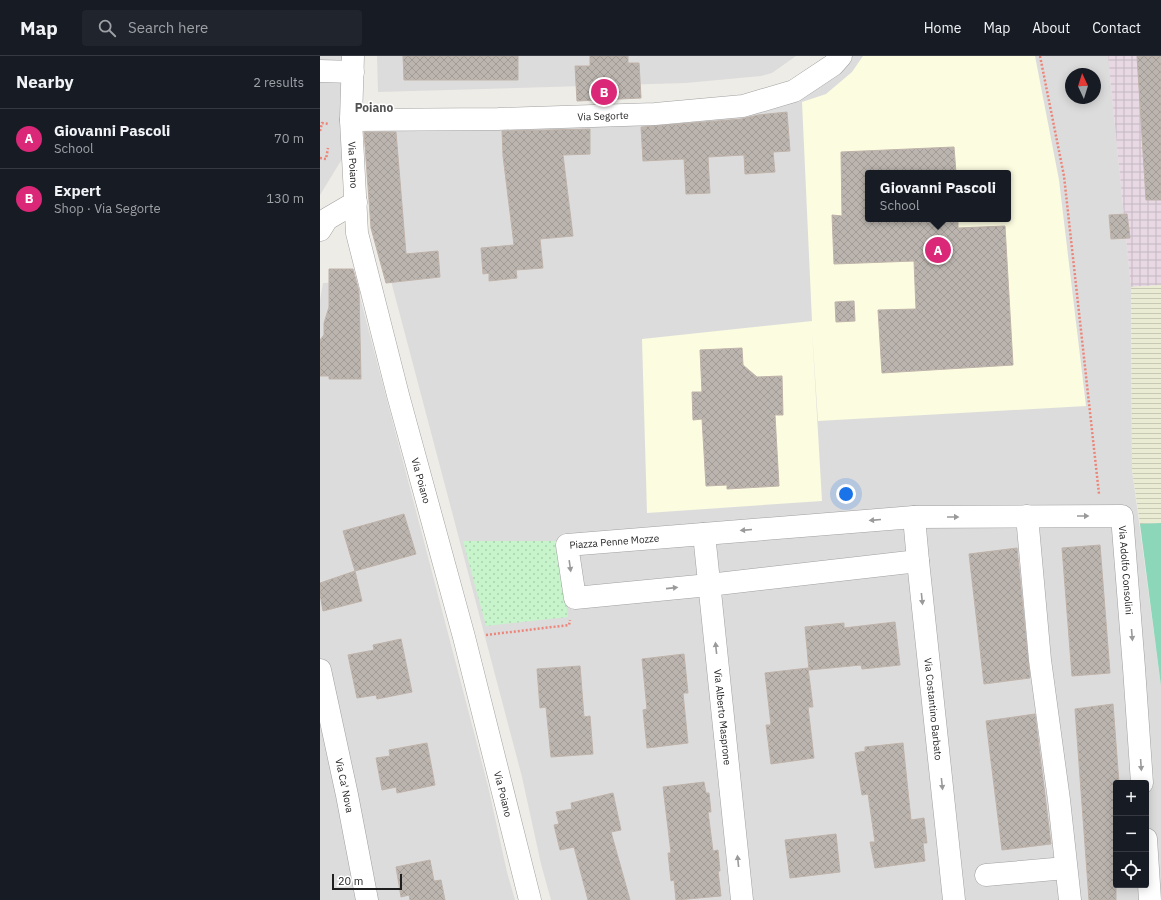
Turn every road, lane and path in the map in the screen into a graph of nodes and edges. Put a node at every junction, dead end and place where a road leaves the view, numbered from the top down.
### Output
1 (841, 56) edge
2 (1040, 56) edge
3 (353, 64) edge
4 (320, 71) edge
5 (351, 120) junction
6 (322, 123) dead end
7 (320, 131) edge
8 (356, 202) junction
9 (320, 230) edge
10 (1027, 516) junction
11 (1101, 516) junction
12 (914, 517) junction
13 (704, 534) junction
14 (918, 560) junction
15 (709, 584) junction
16 (575, 598) junction
17 (464, 637) junction
18 (320, 670) edge
19 (1142, 780) edge
20 (1147, 852) edge
21 (1066, 868) junction
22 (986, 875) dead end
23 (367, 900) edge
24 (530, 900) edge
25 (742, 900) edge
26 (954, 900) edge
27 (1070, 900) edge
28 (1150, 900) edge

1 - 5 street, Via Segorte
2 - 11 path
3 - 4 street
3 - 5 street, Via Poiano
5 - 8 street, Via Poiano
6 - 7 path
8 - 9 street
8 - 17 street, Via Poiano
10 -> 11 street, Via Adolfo Consolini
12 -> 10 street, Via Adolfo Consolini
10 - 21 street
11 -> 19 street, Via Adolfo Consolini
12 -> 13 street, Piazza Penne Mozze
12 - 14 street, Via Costantino Barbato
13 - 15 street, Via Alberto Masprone
13 -> 16 street, Piazza Penne Mozze
14 - 15 street
14 -> 26 street, Via Costantino Barbato
16 -> 15 street
25 -> 15 street, Via Alberto Masprone
16 - 17 path
17 - 24 street, Via Poiano
18 - 23 street, Via Ca' Nova
20 - 28 street
21 - 22 street
21 - 27 street

